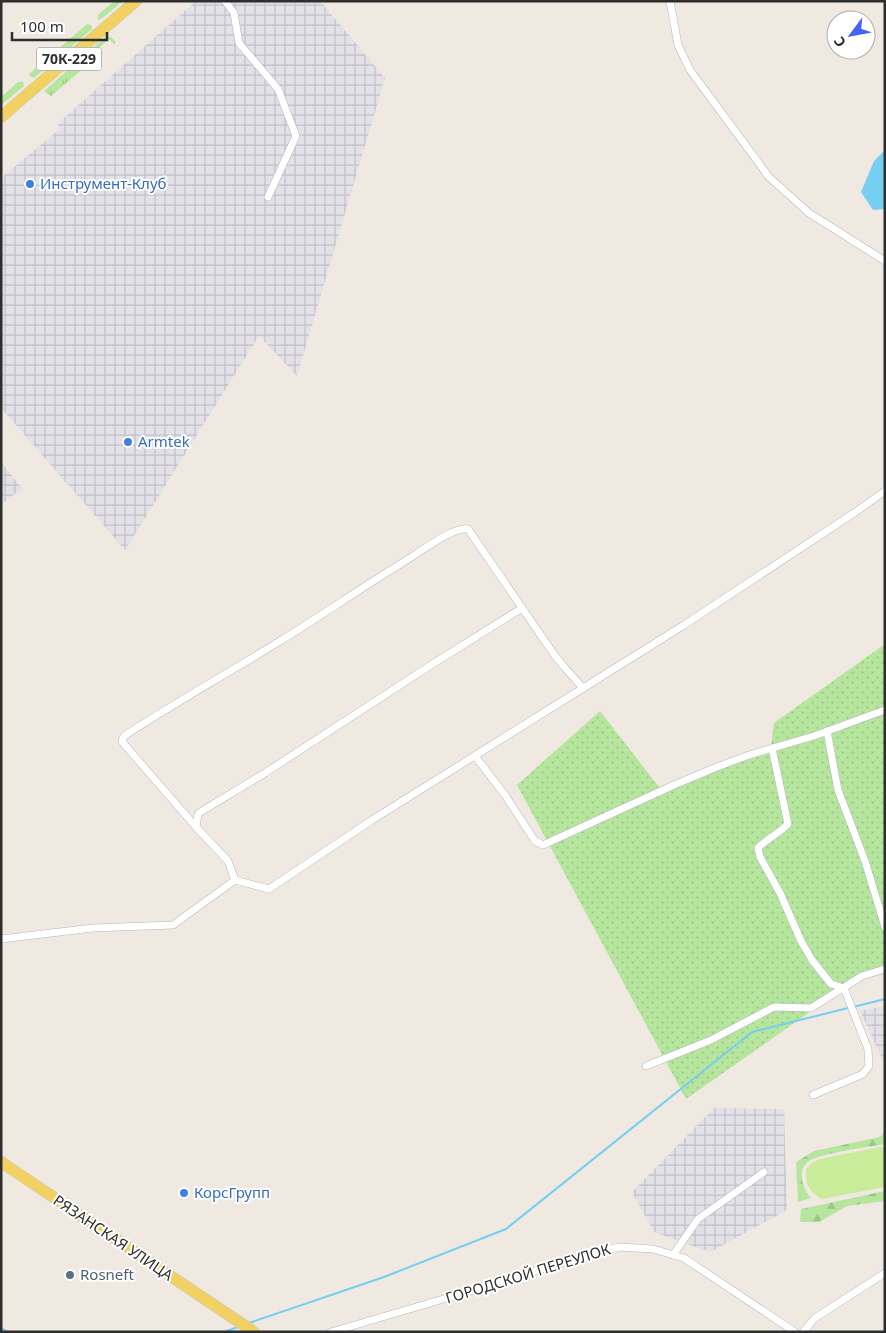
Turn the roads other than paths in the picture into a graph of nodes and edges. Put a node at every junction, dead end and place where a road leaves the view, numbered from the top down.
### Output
1 (136, 1) edge
2 (225, 1) edge
3 (670, 1) edge
4 (1, 117) edge
5 (268, 197) dead end
6 (885, 261) edge
7 (885, 491) edge
8 (522, 608) junction
9 (583, 688) junction
10 (885, 710) edge
11 (827, 731) junction
12 (772, 748) junction
13 (475, 756) junction
14 (196, 827) junction
15 (235, 880) junction
16 (885, 927) edge
17 (1, 939) edge
18 (885, 969) edge
19 (844, 988) junction
20 (646, 1066) dead end
21 (814, 1095) dead end
22 (1, 1162) edge
23 (764, 1172) dead end
24 (673, 1255) junction
25 (885, 1272) edge
26 (254, 1332) edge
27 (331, 1332) edge
28 (795, 1332) edge
29 (803, 1332) edge

1 - 4 main road, 70К-229
2 - 5 street
3 - 6 street
7 - 9 street
8 - 9 street
8 - 14 street
8 - 14 street
9 - 13 street
10 - 11 street
11 - 12 street
11 - 16 street
12 - 13 street
12 - 19 street
13 - 15 street
14 - 15 street
15 - 17 street
18 - 19 street
19 - 20 street
19 - 21 street
22 - 26 main road, РЯЗАНСКАЯ УЛИЦА
23 - 24 street
24 - 27 street, ГОРОДСКОЙ ПЕРЕУЛОК
24 - 28 street, ГОРОДСКОЙ ПЕРЕУЛОК
25 - 29 street

